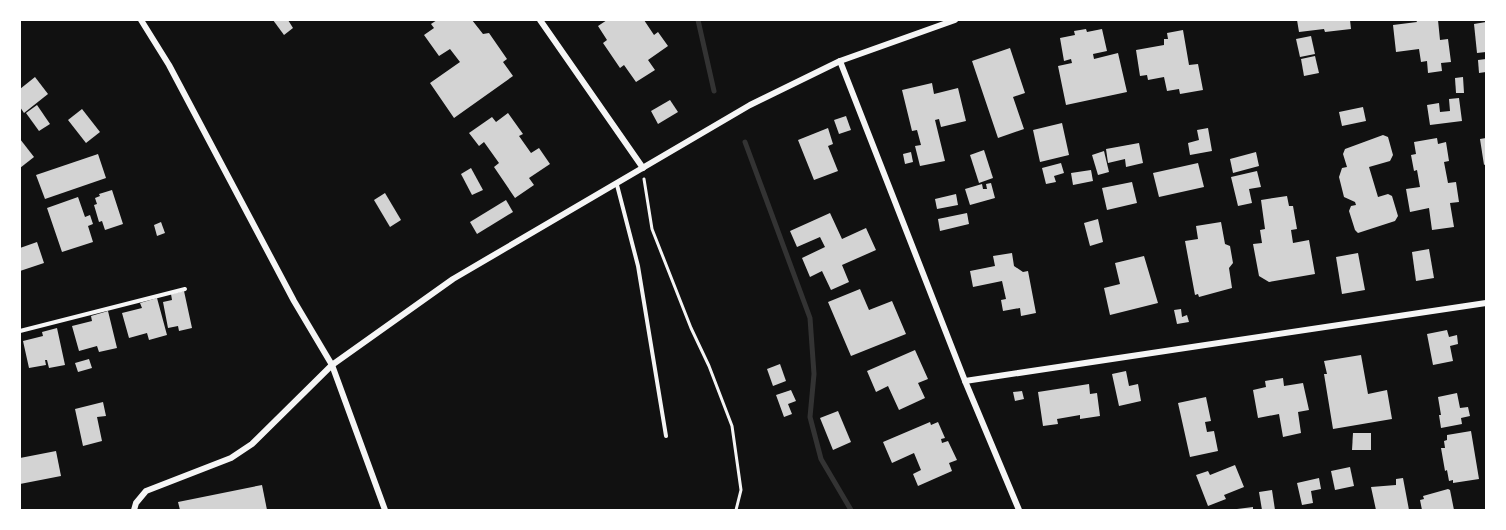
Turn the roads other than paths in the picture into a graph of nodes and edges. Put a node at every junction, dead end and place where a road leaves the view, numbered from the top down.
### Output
1 (141, 20) edge
2 (540, 20) edge
3 (955, 20) edge
4 (840, 61) junction
5 (643, 168) junction
6 (616, 185) junction
7 (185, 288) dead end
8 (1486, 303) edge
9 (20, 331) edge
10 (332, 365) junction
11 (965, 381) junction
12 (666, 436) dead end
13 (134, 510) edge
14 (385, 510) edge
15 (1019, 510) edge

1 - 10 street
2 - 5 street
3 - 4 street
4 - 5 street
4 - 11 street
5 - 6 street
6 - 10 street
6 - 12 lane
7 - 9 lane
8 - 11 street
10 - 13 street
10 - 14 street
11 - 15 street

